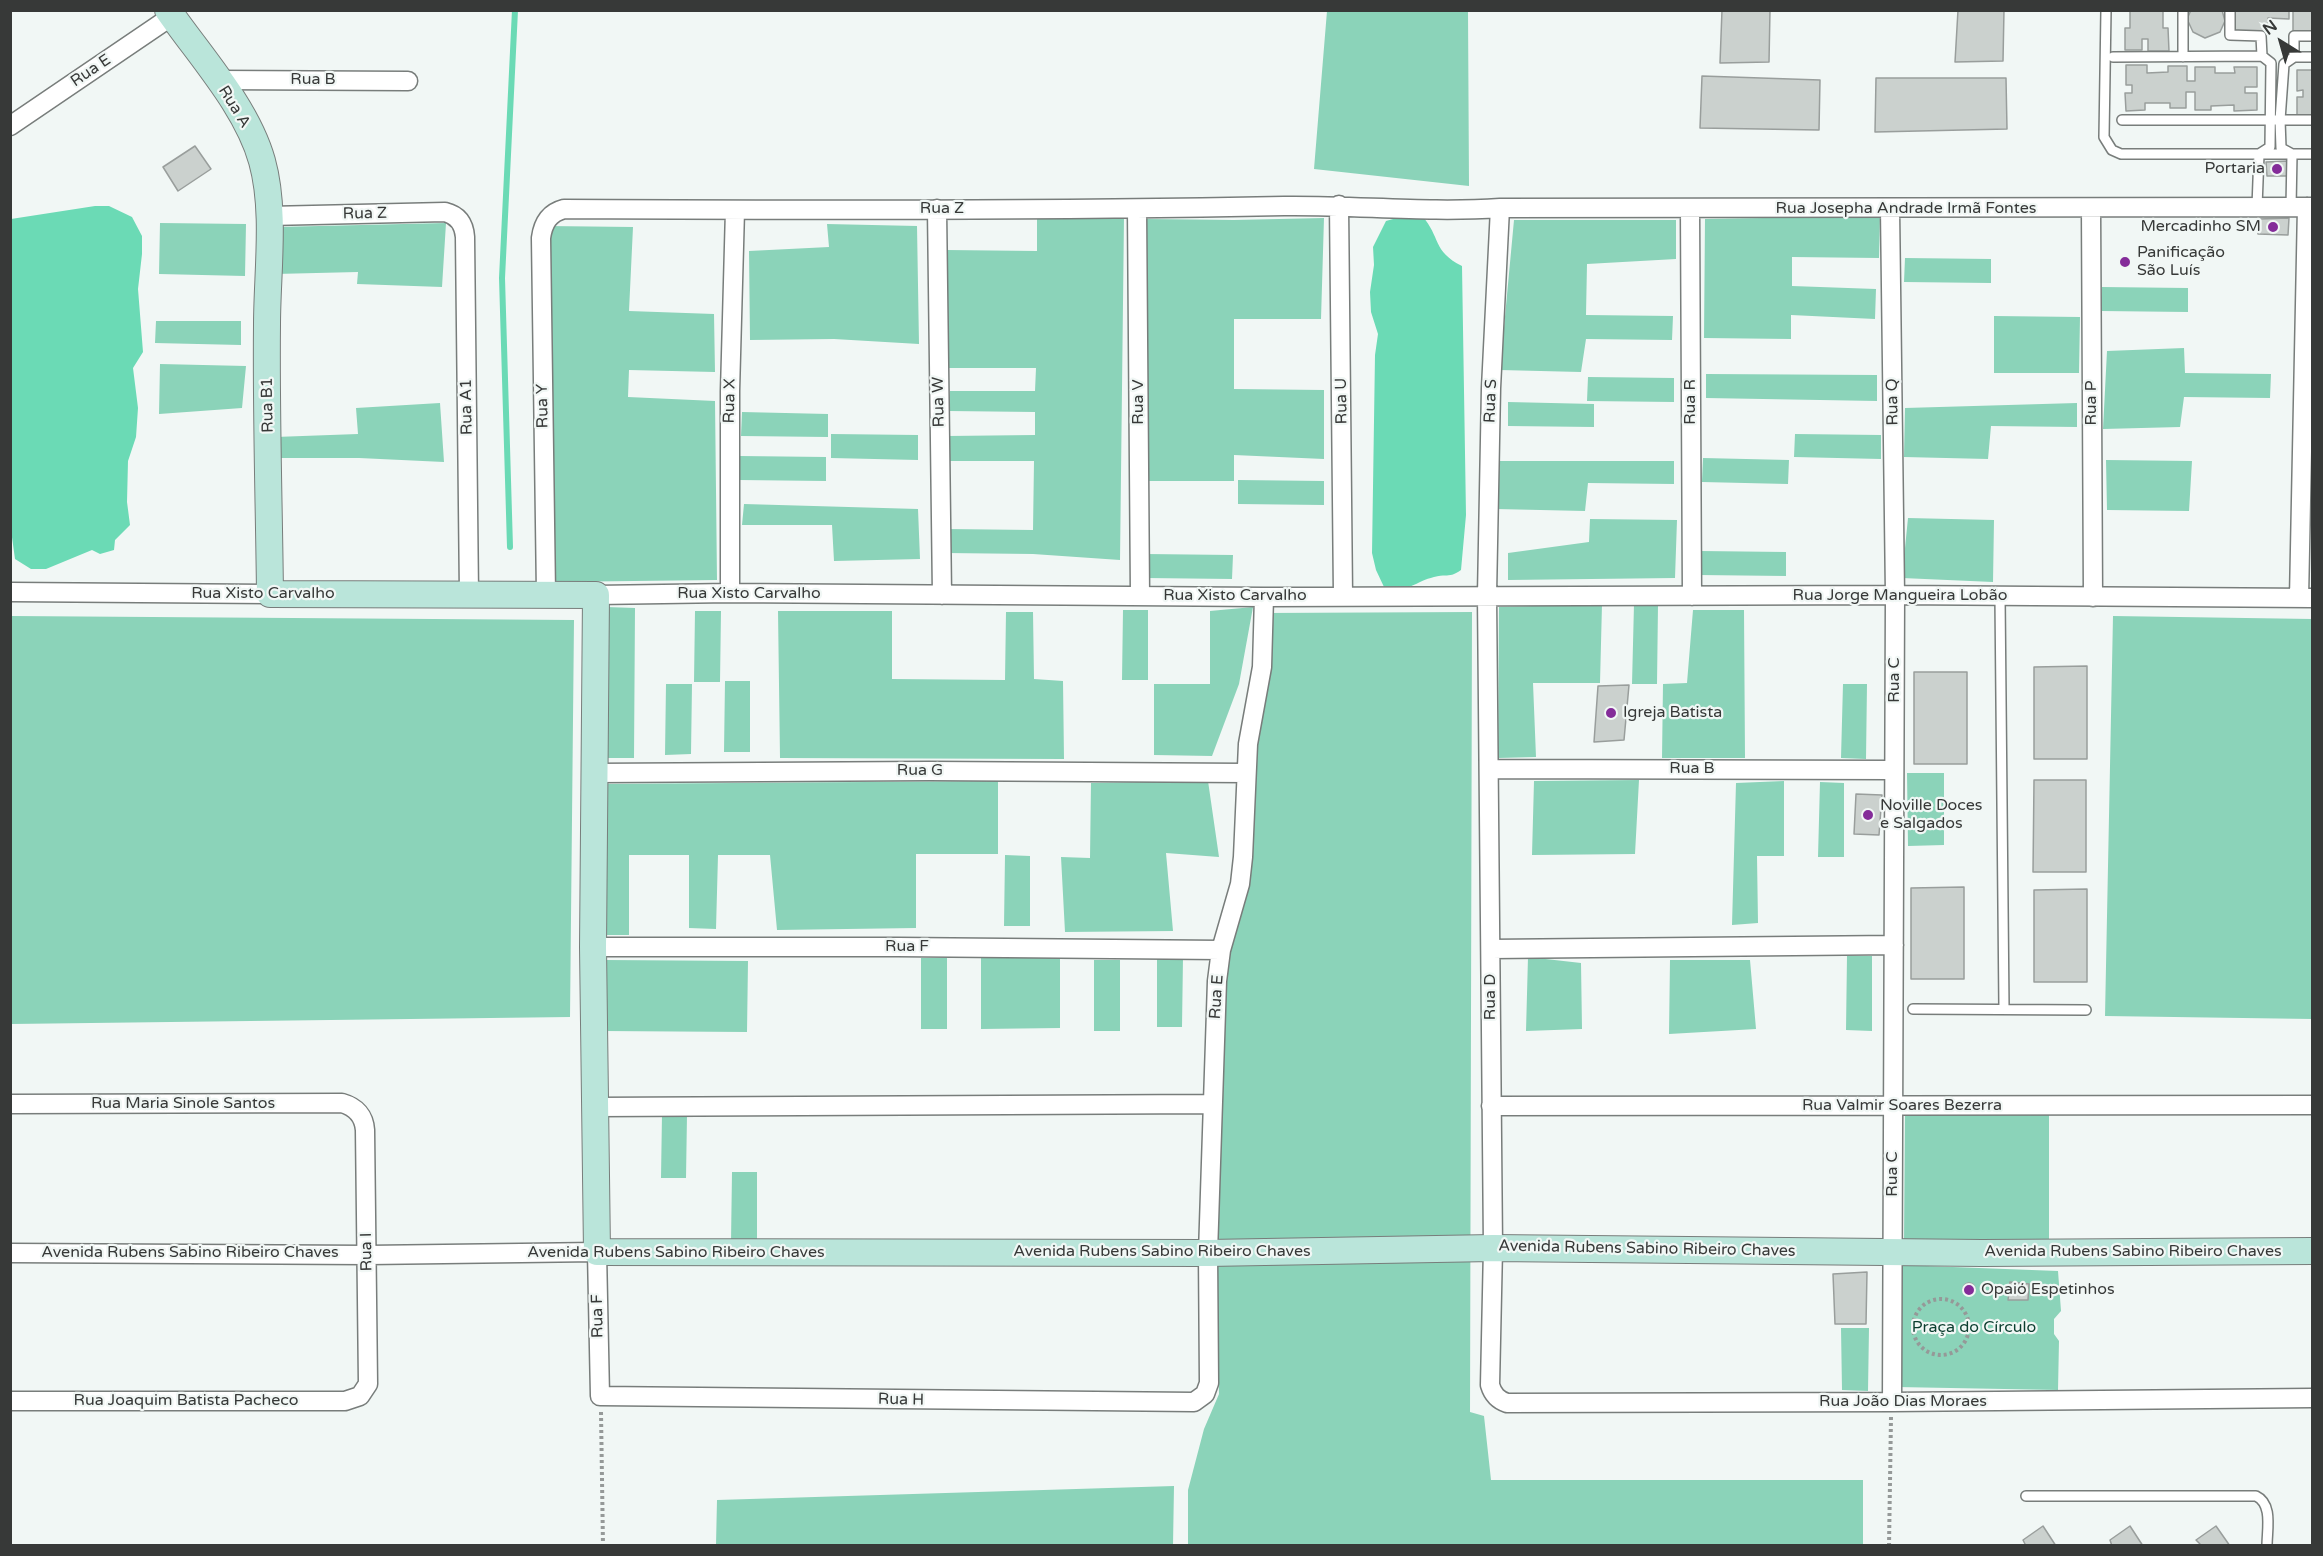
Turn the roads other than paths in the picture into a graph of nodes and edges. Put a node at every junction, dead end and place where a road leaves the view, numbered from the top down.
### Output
1 (2106, 10) edge
2 (2183, 10) edge
3 (2230, 10) edge
4 (170, 13) edge
5 (2313, 36) edge
6 (2262, 56) junction
7 (2113, 57) dead end
8 (2182, 57) junction
9 (2294, 57) junction
10 (2313, 57) edge
11 (218, 80) junction
12 (408, 81) dead end
13 (2122, 120) dead end
14 (2276, 120) junction
15 (2313, 120) edge
16 (10, 126) edge
17 (2259, 154) junction
18 (2292, 154) junction
19 (2313, 154) edge
20 (1348, 206) junction
21 (2257, 207) junction
22 (2304, 207) edge
23 (1500, 208) junction
24 (2091, 208) junction
25 (937, 209) junction
26 (1137, 209) junction
27 (1690, 209) junction
28 (1890, 209) junction
29 (735, 210) junction
30 (1467, 210) joint
31 (269, 216) junction
32 (547, 219) joint
33 (459, 220) joint
34 (10, 592) edge
35 (730, 593) junction
36 (270, 594) junction
37 (546, 594) junction
38 (469, 595) junction
39 (596, 595) junction
40 (942, 595) junction
41 (1487, 595) junction
42 (1895, 595) junction
43 (1140, 596) junction
44 (1343, 596) junction
45 (1692, 596) junction
46 (1264, 597) junction
47 (2000, 597) junction
48 (2093, 597) junction
49 (2306, 598) edge
50 (1490, 769) junction
51 (1894, 770) junction
52 (595, 773) junction
53 (1246, 773) junction
54 (1894, 945) junction
55 (593, 947) junction
56 (1491, 949) junction
57 (1221, 950) junction
58 (1913, 1009) dead end
59 (2004, 1010) junction
60 (2086, 1010) dead end
61 (10, 1104) edge
62 (1212, 1104) junction
63 (2313, 1105) edge
64 (1491, 1106) junction
65 (1893, 1106) junction
66 (596, 1107) junction
67 (354, 1108) joint
68 (1492, 1248) junction
69 (2313, 1251) edge
70 (597, 1252) junction
71 (1892, 1252) junction
72 (10, 1253) edge
73 (1208, 1253) junction
74 (368, 1255) junction
75 (360, 1396) joint
76 (600, 1396) joint
77 (1496, 1397) joint
78 (1200, 1398) joint
79 (2313, 1398) edge
80 (10, 1401) edge
81 (1892, 1402) junction
82 (2026, 1496) dead end
83 (2267, 1545) edge

1 - 17 lane
2 - 8 lane
3 - 6 lane
4 - 11 street, Rua A
4 - 16 street, Rua E
5 - 9 lane
6 - 8 lane
6 - 14 lane
7 - 8 lane
9 - 10 lane
9 - 14 lane
11 - 12 street, Rua B
11 - 31 street, Rua A
13 - 14 lane
14 - 15 lane
14 - 17 lane
14 - 18 lane
17 - 18 lane
17 - 21 lane
18 - 19 lane
18 - 22 lane
20 - 26 street, Rua Z
20 - 30 street, Rua Z
20 - 44 street, Rua U
21 - 22 street, Rua Josepha Andrade Irmã Fontes
21 - 24 street, Rua Josepha Andrade Irmã Fontes
22 - 49 street
23 - 27 street, Rua Josepha Andrade Irmã Fontes
23 - 30 street, Rua Josepha Andrade Irmã Fontes
23 - 41 street, Rua S
24 - 28 street, Rua Josepha Andrade Irmã Fontes
24 - 48 street, Rua P
25 - 26 street, Rua Z
25 - 29 street, Rua Z
25 - 40 street, Rua W
26 - 43 street, Rua V
27 - 28 street, Rua Josepha Andrade Irmã Fontes
27 - 45 street, Rua R
28 - 42 street, Rua Q
29 - 32 street, Rua Z
29 - 35 street, Rua X
31 - 33 street, Rua Z
31 - 36 street, Rua B1
32 - 37 street, Rua Y
33 - 38 street, Rua A1
34 - 36 street, Rua Xisto Carvalho
35 - 39 street, Rua Xisto Carvalho
35 - 40 street, Rua Xisto Carvalho
36 - 38 street, Rua Xisto Carvalho
37 - 38 street, Rua Xisto Carvalho
37 - 39 street, Rua Xisto Carvalho
39 - 52 street, Rua F
40 - 43 street, Rua Xisto Carvalho
41 - 44 street, Rua Xisto Carvalho
41 - 45 street, Rua Jorge Mangueira Lobão
41 - 50 street, Rua D
42 - 45 street, Rua Jorge Mangueira Lobão
42 - 47 street, Rua Jorge Mangueira Lobão
42 - 51 street, Rua C
43 - 46 street, Rua Xisto Carvalho
44 - 46 street, Rua Xisto Carvalho
46 - 53 street, Rua E
47 - 48 street, Rua Jorge Mangueira Lobão
47 - 59 lane
48 - 49 street, Rua Jorge Mangueira Lobão
50 - 51 street, Rua B
50 - 56 street, Rua D
51 - 54 street, Rua C
52 - 53 street, Rua G
52 - 55 street, Rua F
53 - 57 street, Rua E
54 - 56 street
54 - 65 street, Rua C
55 - 57 street, Rua F
55 - 66 street, Rua F
56 - 64 street, Rua D
57 - 62 street, Rua E
58 - 59 lane
59 - 60 lane
61 - 67 street, Rua Maria Sinole Santos
62 - 66 street
62 - 73 street, Rua E
63 - 65 street, Rua Valmir Soares Bezerra
64 - 65 street, Rua Valmir Soares Bezerra
64 - 68 street, Rua D
65 - 71 street, Rua C
66 - 70 street, Rua F
67 - 74 street, Rua I
68 - 71 street, Avenida Rubens Sabino Ribeiro Chaves
68 - 73 street, Avenida Rubens Sabino Ribeiro Chaves
68 - 77 street, Rua D
69 - 71 street, Avenida Rubens Sabino Ribeiro Chaves
70 - 73 street, Avenida Rubens Sabino Ribeiro Chaves
70 - 74 street, Avenida Rubens Sabino Ribeiro Chaves
70 - 76 street, Rua F
71 - 81 street, Rua C
72 - 74 street, Avenida Rubens Sabino Ribeiro Chaves
73 - 78 street, Rua E
74 - 75 street, Rua I
75 - 80 street, Rua Joaquim Batista Pacheco
76 - 78 street, Rua H
77 - 81 street, Rua João Dias Moraes
79 - 81 street, Rua João Dias Moraes
82 - 83 lane

